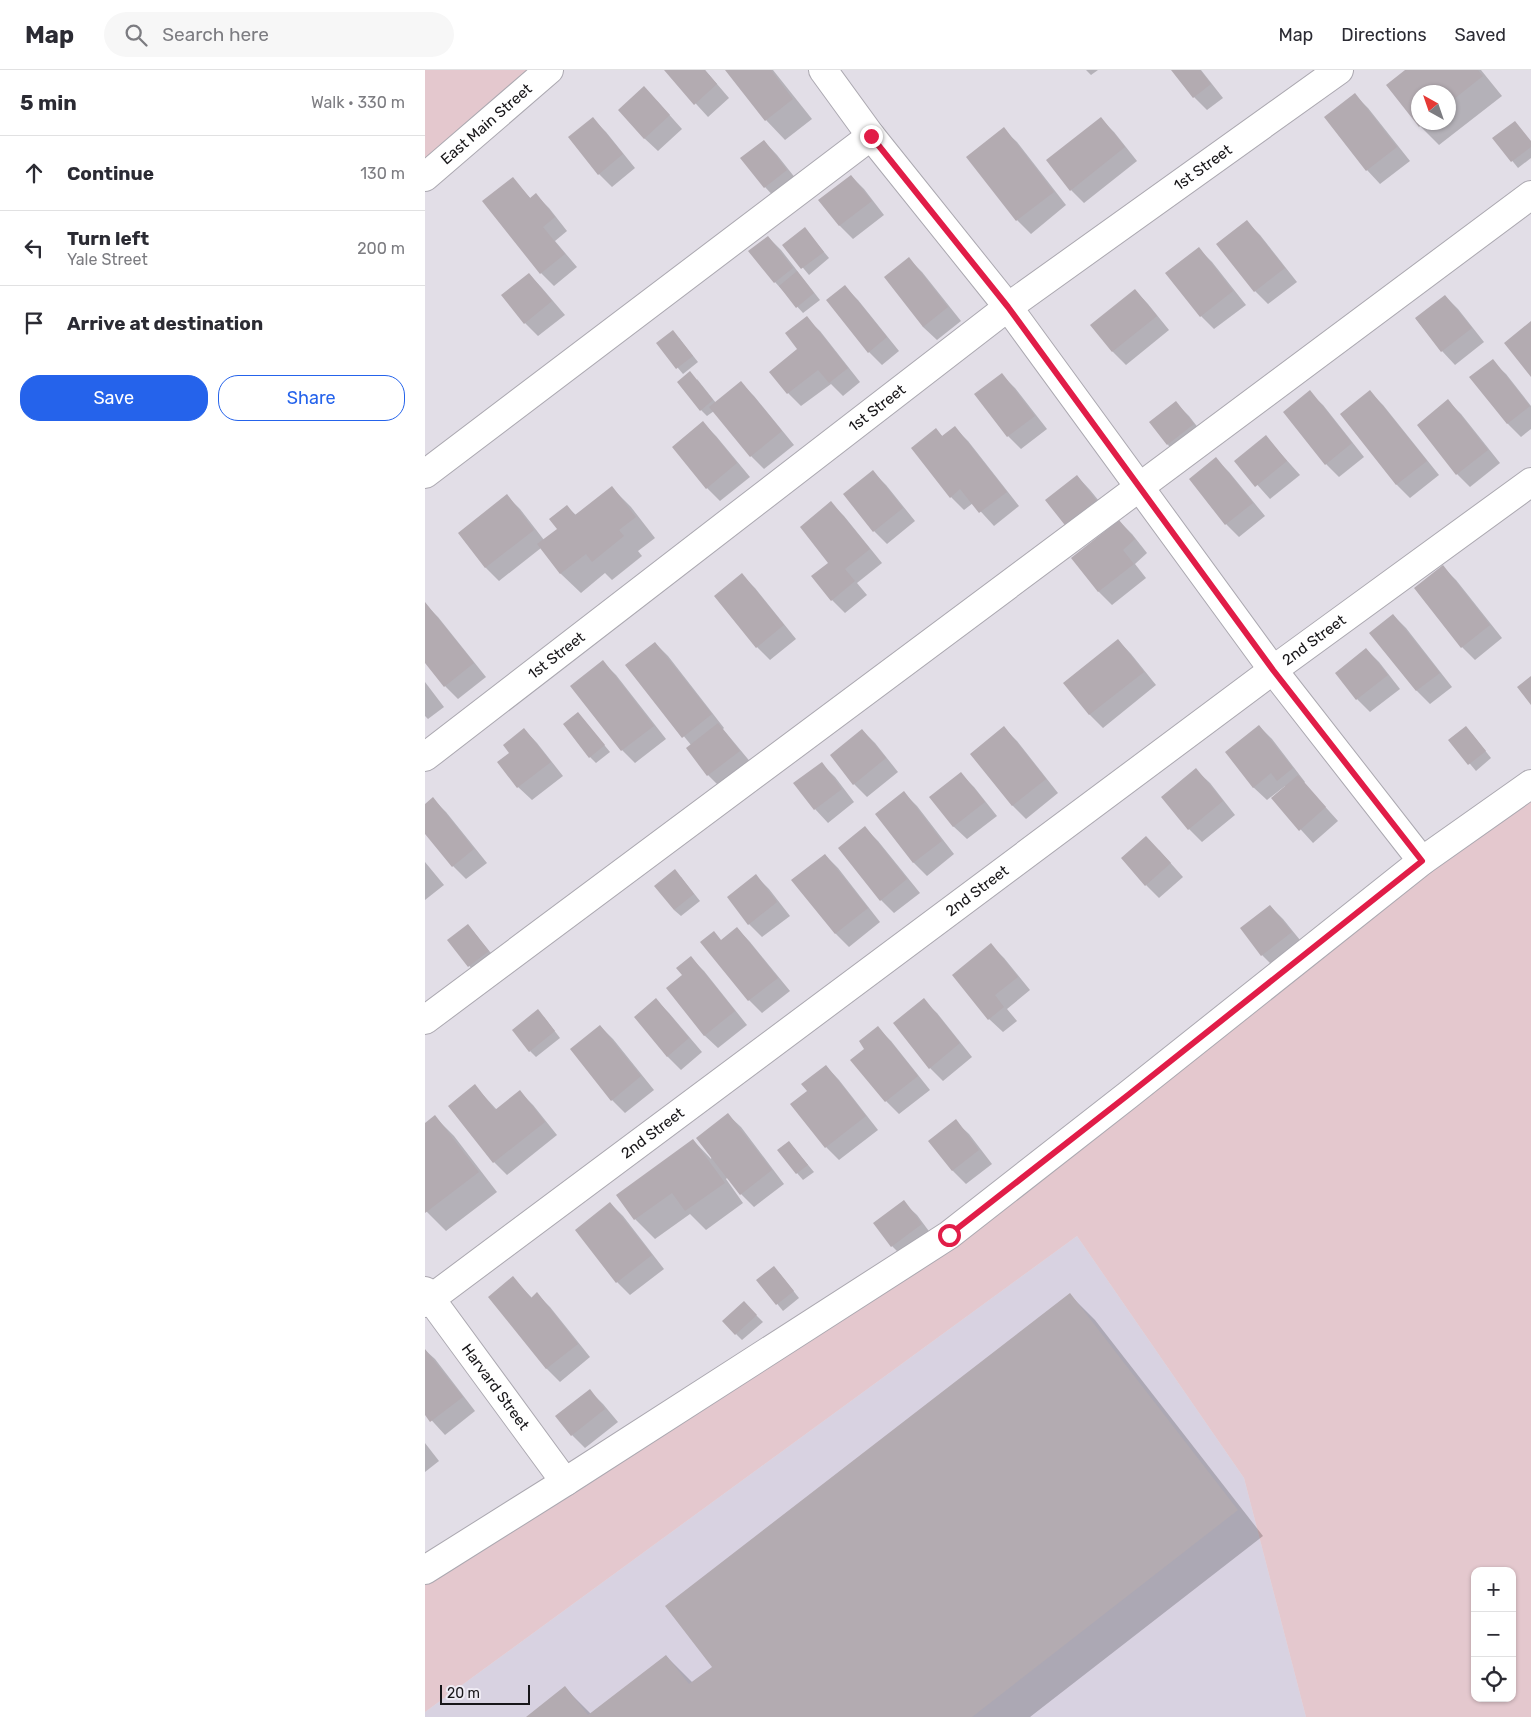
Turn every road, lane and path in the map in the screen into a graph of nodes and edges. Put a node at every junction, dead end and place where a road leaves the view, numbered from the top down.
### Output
1 (549, 70) edge
2 (823, 70) edge
3 (1339, 70) edge
4 (871, 136) junction
5 (425, 177) edge
6 (1531, 195) edge
7 (1008, 307) junction
8 (425, 474) edge
9 (1531, 482) edge
10 (1140, 488) junction
11 (1273, 670) junction
12 (425, 757) edge
13 (1531, 784) edge
14 (1422, 861) junction
15 (425, 1020) edge
16 (427, 1298) edge
17 (565, 1482) junction
18 (425, 1570) edge

1 - 5 street, East Main Street
2 - 4 street
3 - 7 street, 1st Street
4 - 7 street
4 - 8 street
6 - 10 street
7 - 10 street
7 - 12 street, 1st Street
9 - 11 street, 2nd Street
10 - 11 street
10 - 15 street
11 - 14 street
11 - 16 street, 2nd Street
13 - 14 street
14 - 17 street
16 - 17 street, Harvard Street
17 - 18 street

